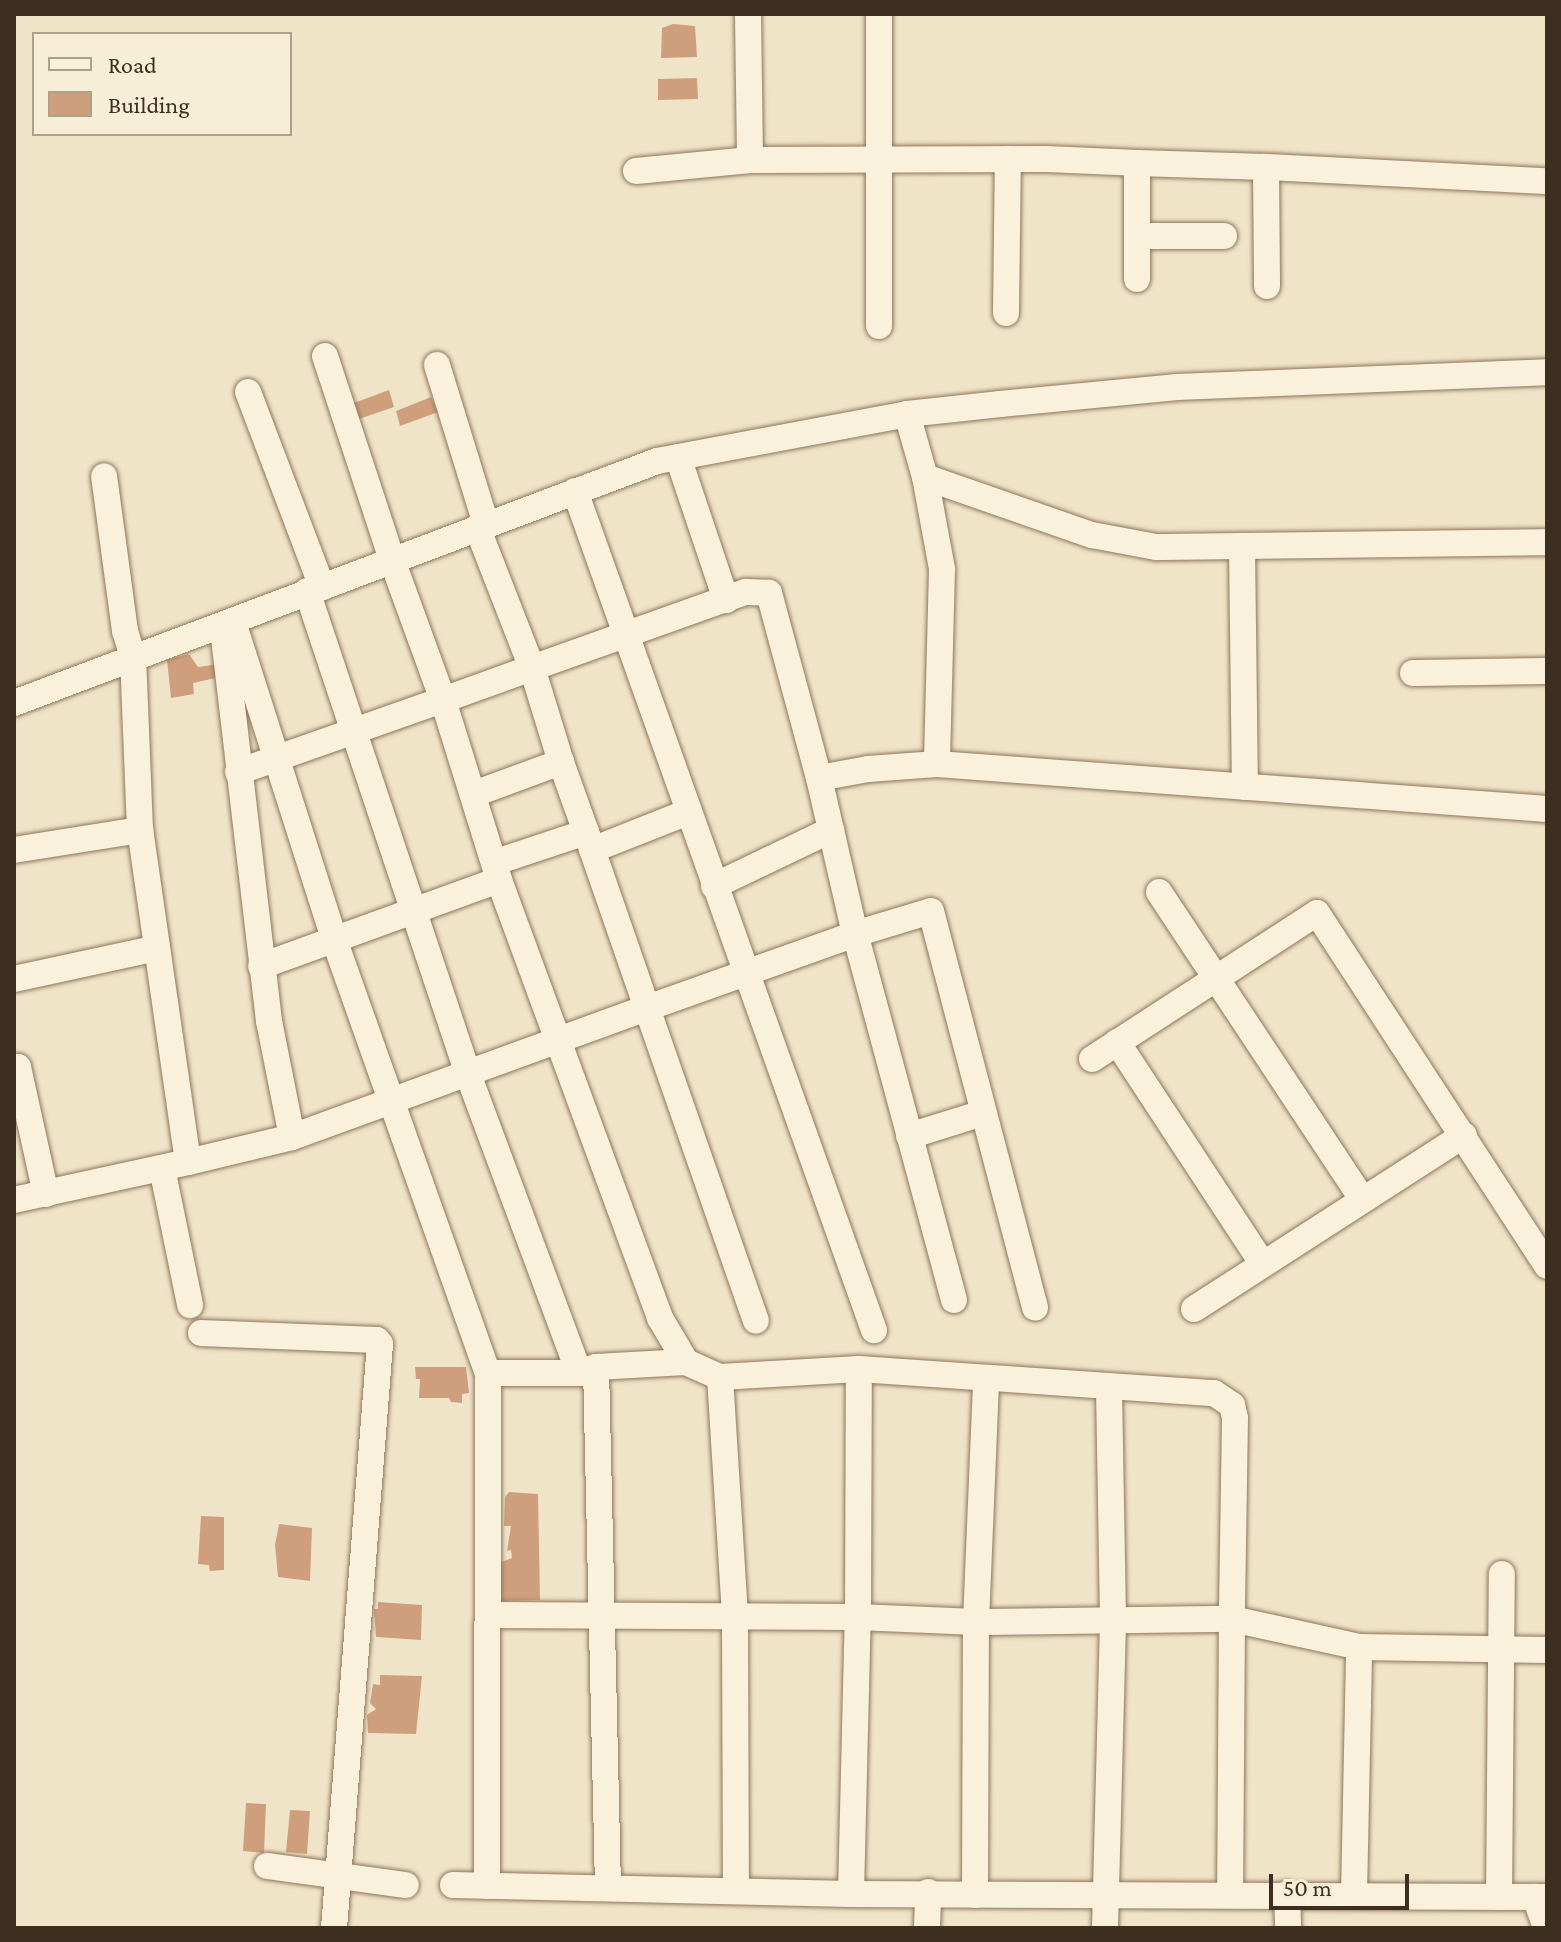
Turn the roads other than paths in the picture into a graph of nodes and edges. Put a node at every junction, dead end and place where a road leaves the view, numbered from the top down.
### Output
1 (748, 14) edge
2 (879, 14) edge
3 (1008, 159) junction
4 (750, 160) junction
5 (879, 160) junction
6 (1137, 163) junction
7 (1266, 167) junction
8 (636, 171) dead end
9 (1547, 181) edge
10 (1137, 236) junction
11 (1224, 236) dead end
12 (1137, 279) dead end
13 (1267, 286) dead end
14 (1006, 313) dead end
15 (879, 326) dead end
16 (325, 356) dead end
17 (437, 365) dead end
18 (1547, 372) edge
19 (248, 392) dead end
20 (907, 414) junction
21 (678, 457) junction
22 (104, 476) dead end
23 (925, 477) junction
24 (575, 491) junction
25 (482, 526) junction
26 (1547, 542) edge
27 (1242, 546) junction
28 (392, 560) junction
29 (315, 589) junction
30 (726, 600) junction
31 (228, 624) junction
32 (626, 635) junction
33 (133, 657) junction
34 (532, 668) junction
35 (1547, 671) edge
36 (1413, 673) dead end
37 (443, 700) junction
38 (14, 703) edge
39 (352, 732) junction
40 (275, 759) junction
41 (561, 762) junction
42 (937, 764) junction
43 (238, 772) junction
44 (819, 778) junction
45 (1245, 787) junction
46 (474, 794) junction
47 (1547, 809) edge
48 (688, 812) junction
49 (140, 830) junction
50 (831, 830) junction
51 (589, 841) junction
52 (14, 850) edge
53 (497, 871) junction
54 (714, 886) junction
55 (1159, 892) dead end
56 (413, 910) junction
57 (855, 934) junction
58 (334, 939) junction
59 (157, 948) junction
60 (261, 966) junction
61 (745, 972) junction
62 (1216, 978) junction
63 (14, 979) edge
64 (647, 1008) junction
65 (559, 1041) junction
66 (1117, 1042) junction
67 (1092, 1059) dead end
68 (15, 1062) edge
69 (468, 1074) junction
70 (392, 1101) junction
71 (983, 1113) junction
72 (1464, 1135) junction
73 (909, 1136) junction
74 (292, 1137) junction
75 (188, 1162) junction
76 (162, 1168) junction
77 (46, 1194) junction
78 (14, 1200) edge
79 (1363, 1200) junction
80 (1263, 1264) junction
81 (1547, 1266) edge
82 (954, 1300) dead end
83 (190, 1305) dead end
84 (1035, 1308) dead end
85 (1194, 1309) dead end
86 (756, 1321) dead end
87 (874, 1330) dead end
88 (201, 1333) dead end
89 (686, 1362) junction
90 (859, 1369) junction
91 (588, 1370) junction
92 (488, 1373) junction
93 (720, 1377) junction
94 (986, 1380) junction
95 (1109, 1388) junction
96 (1502, 1574) dead end
97 (489, 1615) junction
98 (601, 1616) junction
99 (735, 1617) junction
100 (858, 1617) junction
101 (1113, 1618) junction
102 (1232, 1619) junction
103 (976, 1622) junction
104 (1359, 1647) junction
105 (1547, 1650) edge
106 (1501, 1652) junction
107 (267, 1866) dead end
108 (341, 1877) junction
109 (406, 1885) dead end
110 (453, 1885) dead end
111 (487, 1886) junction
112 (608, 1887) junction
113 (736, 1889) junction
114 (928, 1892) junction
115 (1106, 1892) junction
116 (851, 1894) junction
117 (1230, 1894) junction
118 (1287, 1894) junction
119 (975, 1895) junction
120 (1354, 1895) junction
121 (1499, 1897) junction
122 (1541, 1897) edge
123 (334, 1928) edge
124 (927, 1928) edge
125 (1105, 1928) edge
126 (1288, 1928) edge
127 (1546, 1928) edge

1 - 4 street
2 - 5 street
3 - 5 street
3 - 6 street
3 - 14 street
4 - 5 street
4 - 8 street
5 - 15 street
6 - 7 street
6 - 10 street
7 - 9 street
7 - 13 street
10 - 11 street
10 - 12 street
16 - 28 street
17 - 25 street
18 - 20 street
19 - 29 street
20 - 21 street
20 - 23 street
21 - 24 street
21 - 30 street
22 - 33 street
23 - 27 street
23 - 42 street
24 - 25 street
24 - 32 street
25 - 28 street
25 - 34 street
26 - 27 street
27 - 45 street
28 - 29 street
28 - 37 street
29 - 31 street
29 - 39 street
30 - 32 street
30 - 44 street
31 - 33 street
31 - 40 street
31 - 43 street
32 - 34 street
32 - 48 street
33 - 38 street
33 - 49 street
34 - 37 street
34 - 41 street
35 - 36 street
37 - 39 street
37 - 46 street
39 - 40 street
39 - 56 street
40 - 43 street
40 - 58 street
41 - 46 street
41 - 51 street
42 - 44 street
42 - 45 street
43 - 60 street
44 - 50 street
45 - 47 street
46 - 53 street
48 - 51 street
48 - 54 street
49 - 52 street
49 - 59 street
50 - 54 street
50 - 57 street
51 - 53 street
51 - 64 street
53 - 56 street
53 - 65 street
54 - 61 street
55 - 62 street
56 - 58 street
56 - 69 street
57 - 61 street
57 - 71 street
57 - 73 street
58 - 60 street
58 - 70 street
59 - 63 street
59 - 75 street
60 - 74 street
61 - 64 street
61 - 87 street
62 - 66 street
62 - 72 street
62 - 79 street
64 - 65 street
64 - 86 street
65 - 69 street
65 - 89 street
66 - 67 street
66 - 80 street
68 - 77 street
69 - 70 street
69 - 91 street
70 - 74 street
70 - 92 street
71 - 73 street
71 - 84 street
72 - 79 street
72 - 81 street
73 - 82 street
74 - 75 street
75 - 76 street
76 - 77 street
76 - 83 street
77 - 78 street
79 - 80 street
80 - 85 street
88 - 108 street
89 - 91 street
89 - 93 street
90 - 93 street
90 - 94 street
90 - 100 street
91 - 92 street
91 - 98 street
92 - 97 street
93 - 99 street
94 - 95 street
94 - 103 street
95 - 101 street
95 - 102 street
96 - 106 street
97 - 98 street
97 - 111 street
98 - 99 street
98 - 112 street
99 - 100 street
99 - 113 street
100 - 103 street
100 - 116 street
101 - 102 street
101 - 103 street
101 - 115 street
102 - 104 street
102 - 117 street
103 - 119 street
104 - 106 street
104 - 120 street
105 - 106 street
106 - 121 street
107 - 108 street
108 - 109 street
108 - 123 street
110 - 111 street
111 - 112 street
112 - 113 street
113 - 116 street
114 - 116 street
114 - 119 street
114 - 124 street
115 - 117 street
115 - 119 street
115 - 125 street
117 - 118 street
118 - 120 street
118 - 126 street
120 - 121 street
121 - 122 street
122 - 127 street

